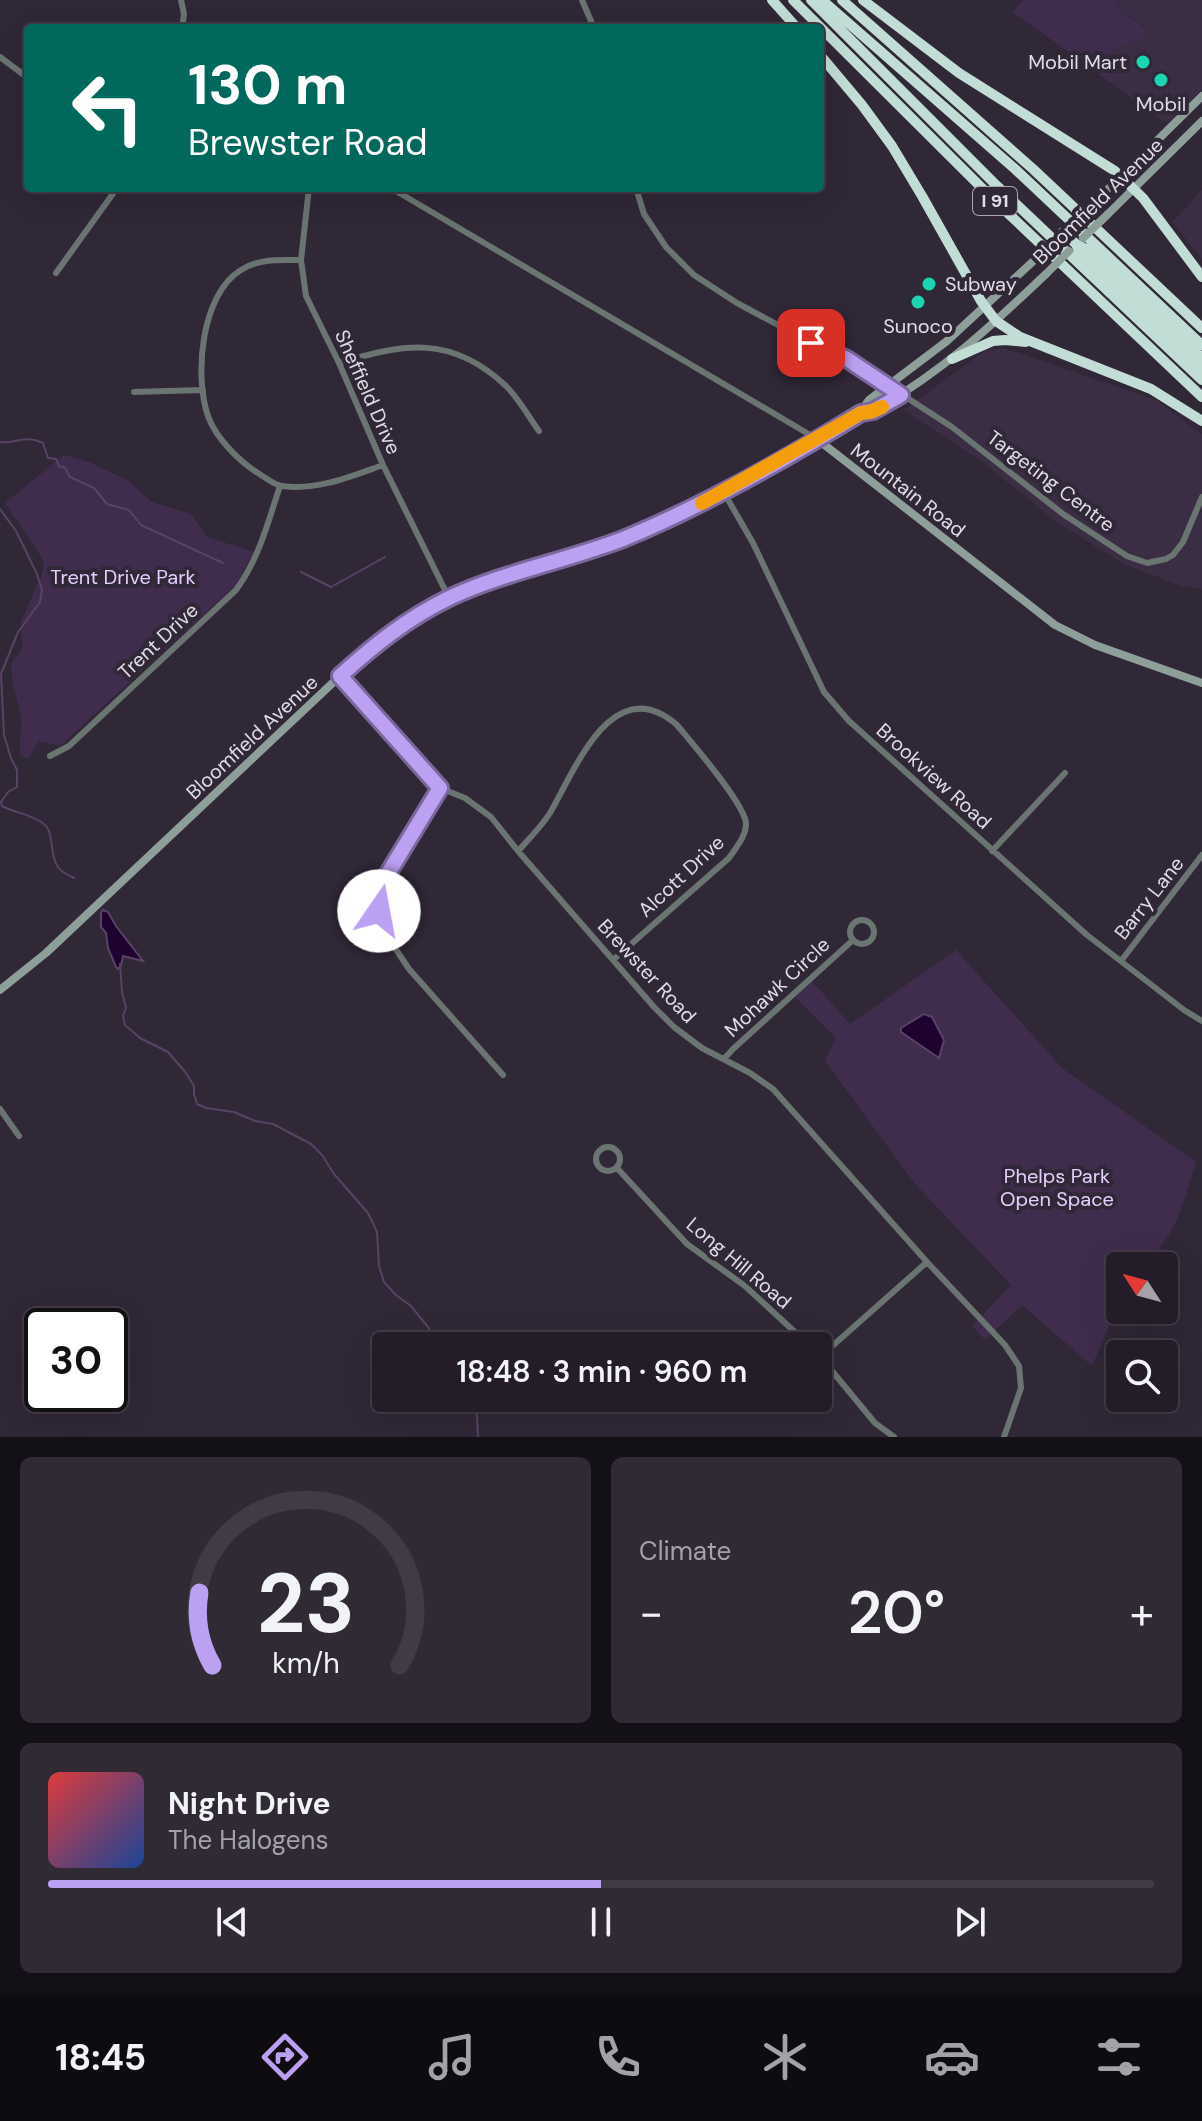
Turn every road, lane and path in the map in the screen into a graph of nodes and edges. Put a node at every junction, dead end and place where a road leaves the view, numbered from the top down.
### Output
1 (181, 0) edge
2 (582, 0) edge
3 (772, 0) edge
4 (793, 0) edge
5 (811, 0) edge
6 (822, 0) edge
7 (842, 0) edge
8 (863, 0) edge
9 (183, 24) edge
10 (592, 24) edge
11 (793, 24) edge
12 (817, 24) edge
13 (824, 31) edge
14 (0, 57) edge
15 (824, 60) edge
16 (24, 75) edge
17 (1202, 96) edge
18 (1202, 121) edge
19 (1167, 131) junction
20 (1179, 144) junction
21 (1121, 177) junction
22 (1134, 189) junction
23 (114, 192) edge
24 (309, 192) edge
25 (398, 192) edge
26 (637, 192) edge
27 (1063, 232) junction
28 (1076, 244) junction
29 (301, 260) junction
30 (56, 273) dead end
31 (1202, 277) edge
32 (985, 307) junction
33 (996, 321) junction
34 (1202, 328) edge
35 (1033, 342) junction
36 (1202, 345) edge
37 (941, 346) junction
38 (1202, 358) edge
39 (952, 359) junction
40 (339, 363) junction
41 (1202, 368) edge
42 (1202, 380) edge
43 (887, 387) junction
44 (203, 390) junction
45 (134, 392) dead end
46 (901, 395) junction
47 (1202, 397) edge
48 (861, 413) junction
49 (1202, 421) edge
50 (539, 431) dead end
51 (817, 439) junction
52 (383, 465) junction
53 (280, 486) junction
54 (723, 491) junction
55 (1202, 497) edge
56 (449, 598) junction
57 (340, 676) junction
58 (1202, 683) edge
59 (50, 756) dead end
60 (1065, 773) dead end
61 (440, 788) junction
62 (518, 851) junction
63 (992, 851) junction
64 (1202, 855) edge
65 (853, 940) junction
66 (613, 960) junction
67 (1121, 961) junction
68 (0, 990) edge
69 (1202, 1021) edge
70 (724, 1059) junction
71 (503, 1075) dead end
72 (0, 1109) edge
73 (19, 1136) dead end
74 (617, 1168) junction
75 (927, 1262) junction
76 (795, 1332) edge
77 (832, 1344) edge
78 (832, 1371) edge
79 (894, 1437) edge
80 (1004, 1437) edge

1 - 9 street
2 - 10 street
3 - 11 highway
4 - 12 highway, I 91
5 - 42 highway
6 - 36 highway
7 - 34 highway, I 91
8 - 21 highway
13 - 47 highway, I 91
14 - 16 street
15 - 32 highway
17 - 19 main road, Bloomfield Avenue
18 - 20 main road, Bloomfield Avenue
19 - 20 main road
19 - 21 main road, Bloomfield Avenue
20 - 22 main road, Bloomfield Avenue
21 - 22 highway
21 - 27 main road, Bloomfield Avenue, bridge
22 - 28 main road, Bloomfield Avenue, bridge
22 - 31 highway
23 - 30 street
24 - 29 street, Sheffield Drive
25 - 51 street, Mountain Road
26 - 43 street
27 - 28 highway
27 - 32 main road, Bloomfield Avenue, bridge
28 - 33 main road, Bloomfield Avenue, bridge
28 - 38 highway
28 - 41 highway
29 - 40 street, Sheffield Drive
29 - 44 street
32 - 33 highway
32 - 37 main road, Bloomfield Avenue
33 - 35 highway
33 - 39 main road, Bloomfield Avenue
35 - 39 highway
35 - 49 highway
37 - 39 main road
37 - 43 main road, Bloomfield Avenue
39 - 46 main road, Bloomfield Avenue
40 - 50 street
40 - 52 street, Sheffield Drive
43 - 46 street
43 - 48 main road, Bloomfield Avenue
44 - 45 street
44 - 53 street
46 - 48 main road, Bloomfield Avenue
46 - 55 street, Targeting Centre
48 - 51 main road, Bloomfield Avenue
51 - 54 main road, Bloomfield Avenue
51 - 58 main road, Mountain Road
52 - 53 street
52 - 56 street, Sheffield Drive
53 - 59 street, Trent Drive
54 - 56 main road, Bloomfield Avenue
54 - 63 street, Brookview Road
56 - 57 main road, Bloomfield Avenue
57 - 61 street, Brewster Road
57 - 68 main road, Bloomfield Avenue
60 - 63 street
61 - 62 street, Brewster Road
61 - 71 street
62 - 66 street, Brewster Road
62 - 66 street, Alcott Drive
63 - 67 street, Brookview Road
64 - 67 street, Barry Lane
65 - 65 street, Mohawk Circle
65 - 70 street, Mohawk Circle
66 - 70 street, Brewster Road
67 - 69 street, Brookview Road
70 - 75 street, Brewster Road
72 - 73 street
74 - 74 street, Long Hill Road
74 - 76 street, Long Hill Road
75 - 77 street
75 - 80 street, Brewster Road
78 - 79 street

